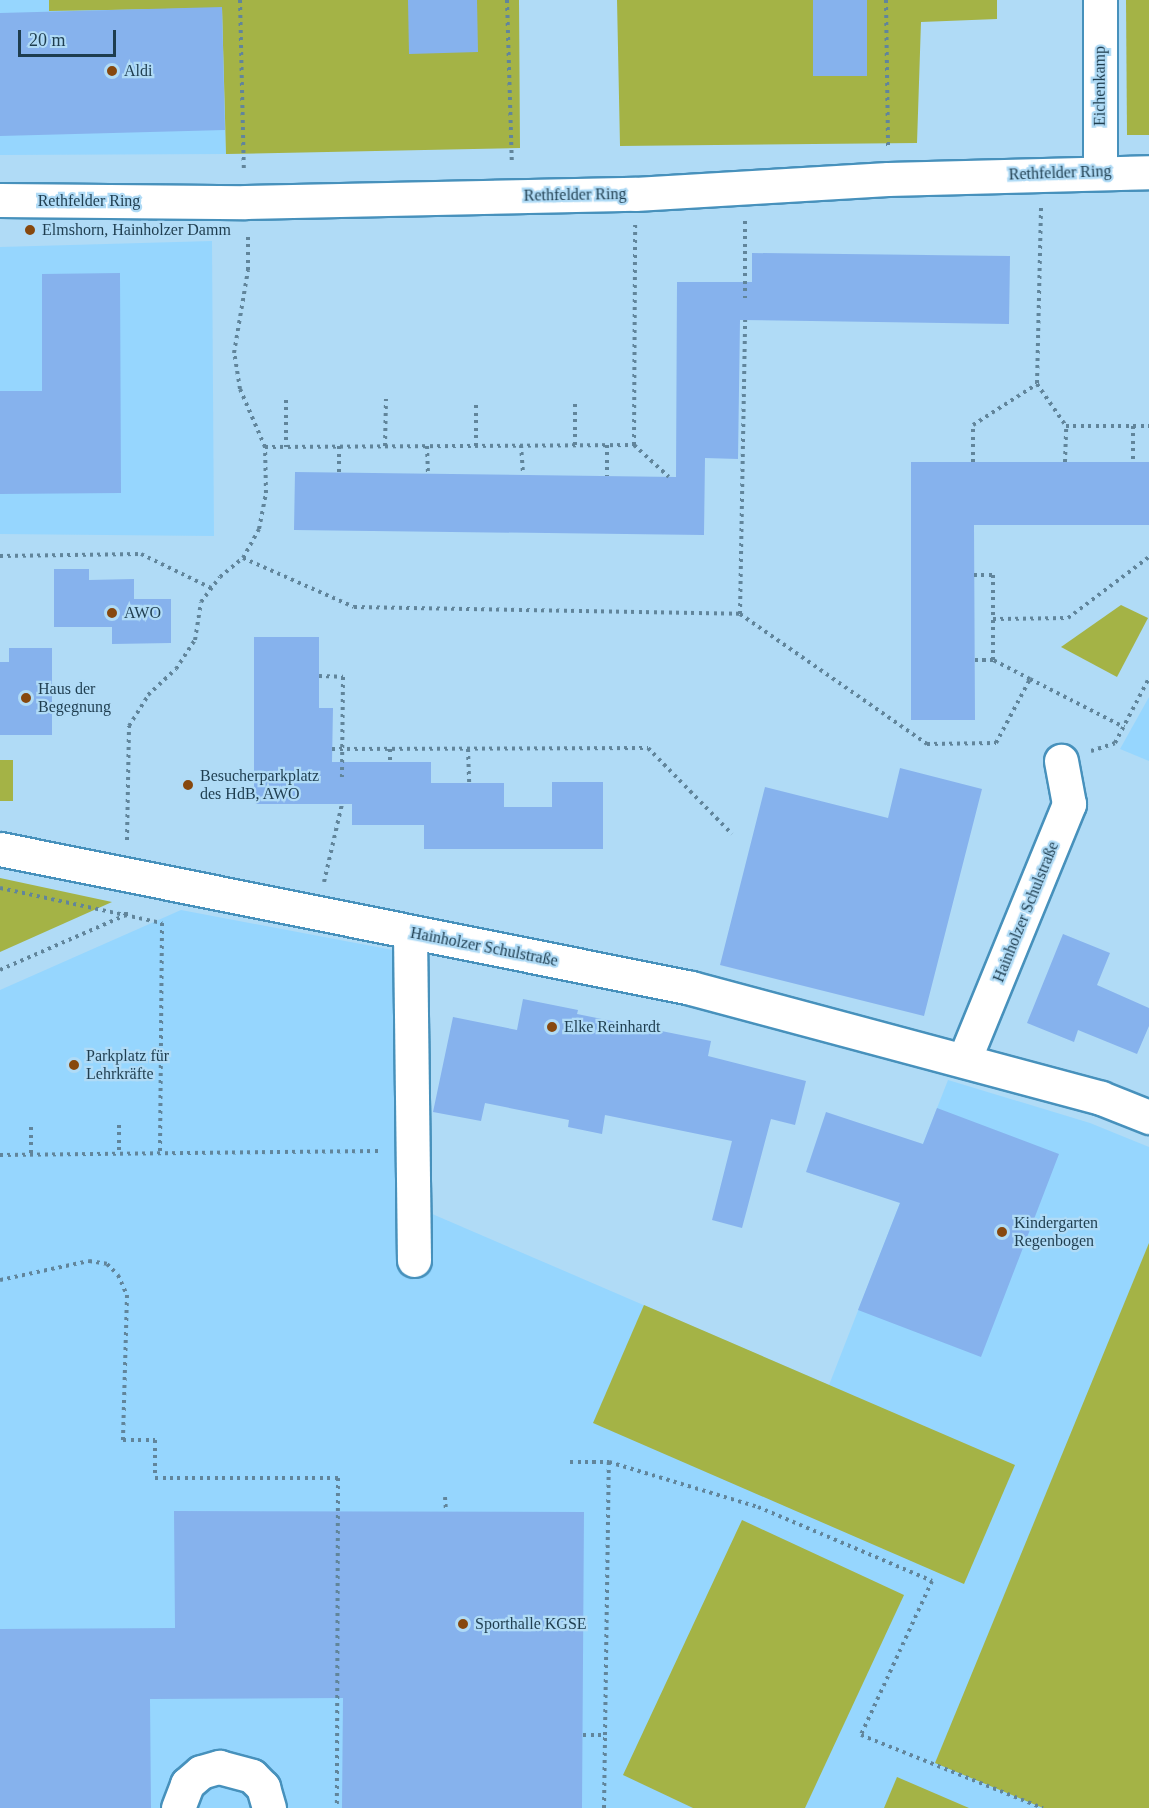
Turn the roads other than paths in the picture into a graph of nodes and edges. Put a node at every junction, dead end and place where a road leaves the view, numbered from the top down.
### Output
1 (1100, 0) edge
2 (1100, 172) junction
3 (1149, 172) edge
4 (0, 200) edge
5 (1060, 761) road end
6 (0, 849) edge
7 (410, 933) junction
8 (964, 1060) junction
9 (1149, 1117) edge
10 (414, 1260) dead end
11 (178, 1808) edge
12 (269, 1808) edge

1 - 2 street, Eichenkamp
2 - 3 street, Rethfelder Ring
2 - 4 street, Rethfelder Ring
5 - 8 street, Hainholzer Schulstraße
6 - 7 street, Hainholzer Schulstraße
7 - 8 street, Hainholzer Schulstraße
7 - 10 street
8 - 9 street, Hainholzer Schulstraße
11 - 12 street

